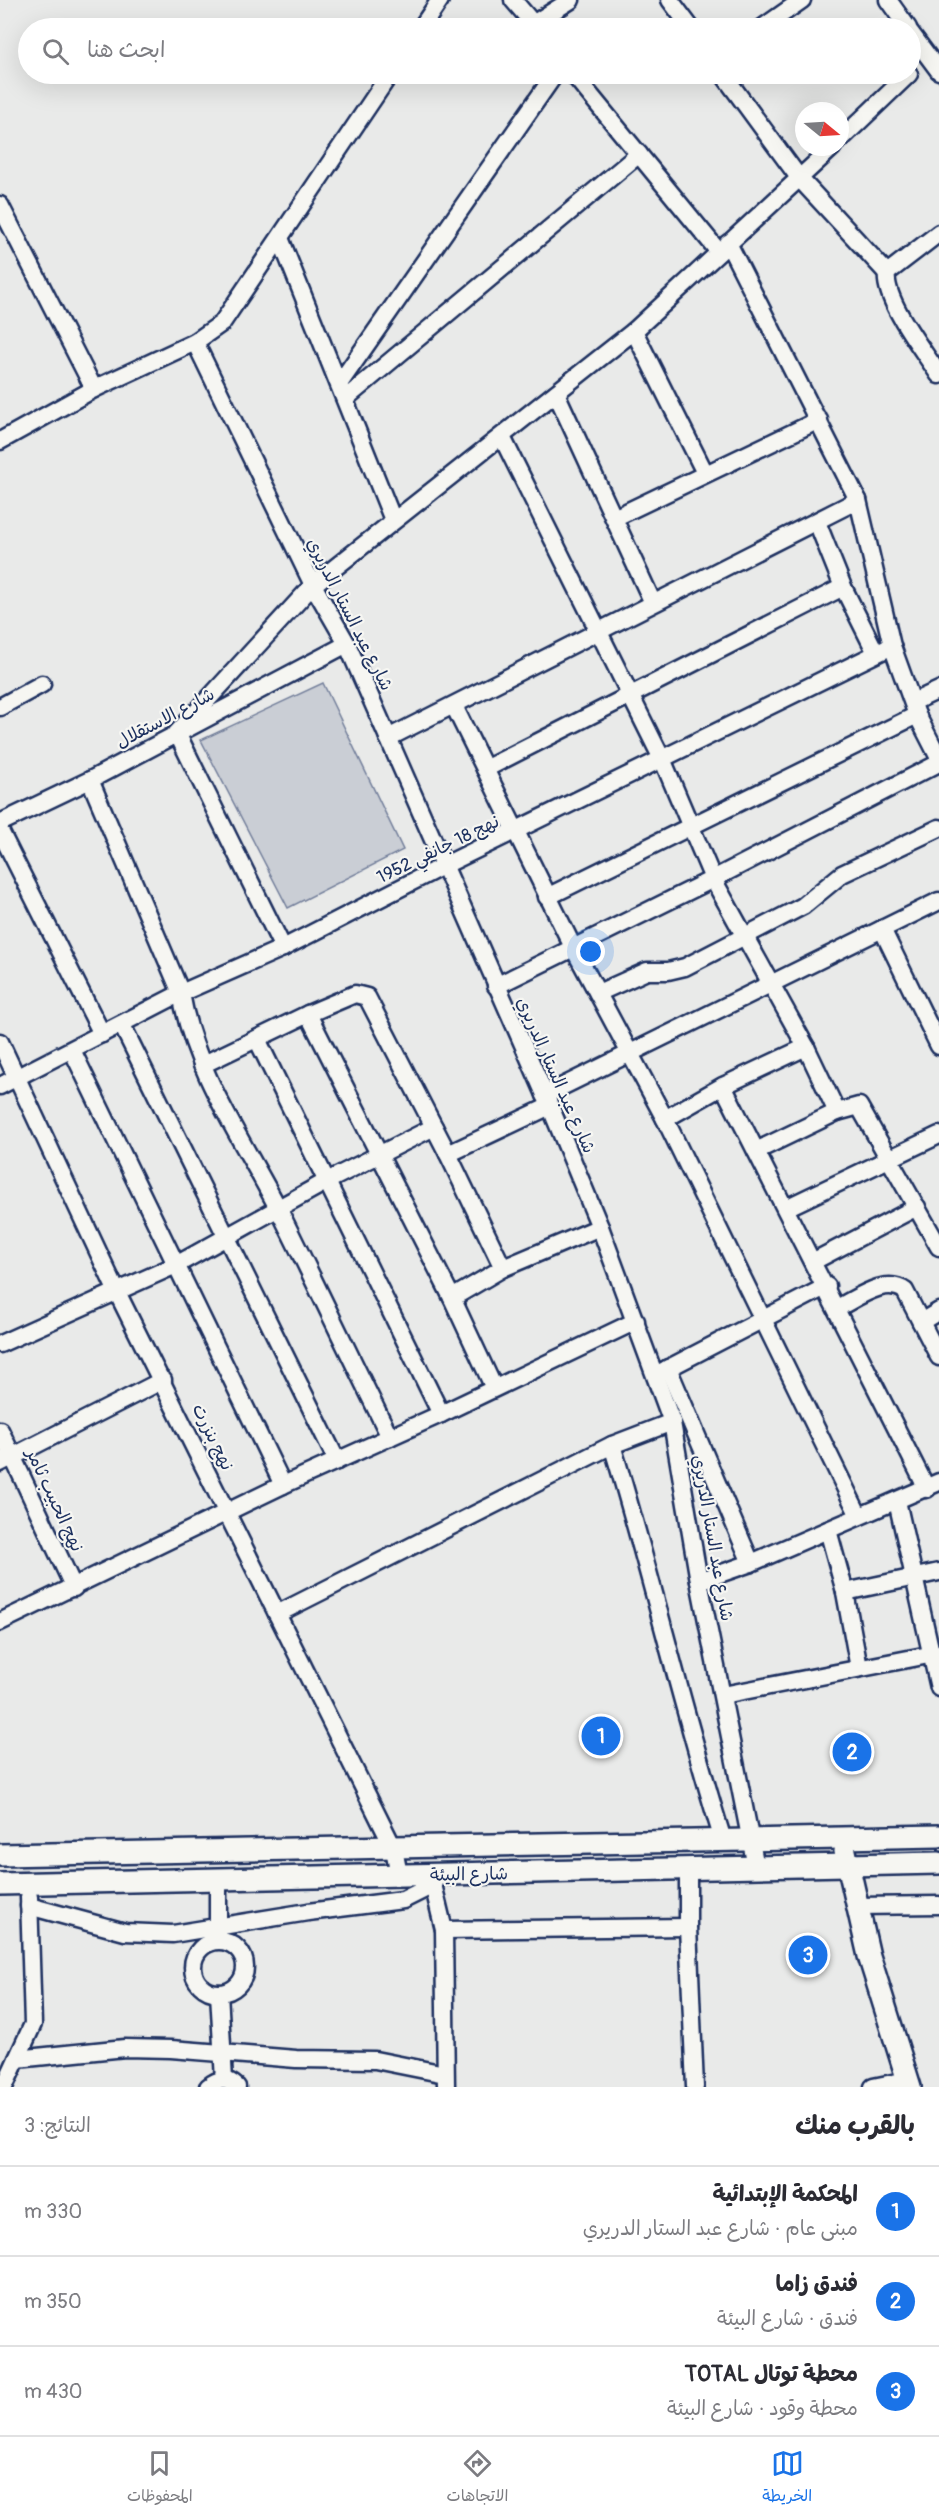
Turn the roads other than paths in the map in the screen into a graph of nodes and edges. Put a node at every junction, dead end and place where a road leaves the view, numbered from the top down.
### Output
1 (440, 0) edge
2 (513, 0) edge
3 (571, 0) edge
4 (670, 0) edge
5 (802, 0) edge
6 (888, 0) edge
7 (428, 18) edge
8 (528, 18) edge
9 (546, 18) edge
10 (684, 18) edge
11 (776, 18) edge
12 (901, 18) edge
13 (921, 40) edge
14 (933, 51) edge
15 (921, 62) edge
16 (939, 71) edge
17 (383, 84) edge
18 (548, 84) edge
19 (581, 84) edge
20 (730, 84) edge
21 (899, 84) edge
22 (849, 131) edge
23 (639, 154) junction
24 (824, 156) edge
25 (800, 179) junction
26 (0, 205) edge
27 (939, 233) edge
28 (280, 238) junction
29 (724, 247) junction
30 (887, 273) junction
31 (634, 330) junction
32 (195, 342) junction
33 (939, 375) edge
34 (94, 389) junction
35 (342, 392) junction
36 (556, 393) junction
37 (819, 420) junction
38 (502, 437) junction
39 (0, 441) edge
40 (705, 473) junction
41 (858, 500) junction
42 (616, 517) junction
43 (393, 520) junction
44 (817, 522) junction
45 (313, 585) junction
46 (843, 586) junction
47 (653, 603) junction
48 (598, 631) junction
49 (347, 644) junction
50 (892, 646) junction
51 (876, 653) junction
52 (42, 684) dead end
53 (939, 690) edge
54 (629, 695) junction
55 (454, 706) junction
56 (0, 707) edge
57 (915, 709) junction
58 (177, 733) junction
59 (388, 738) junction
60 (939, 758) edge
61 (663, 761) junction
62 (939, 763) edge
63 (485, 769) junction
64 (90, 780) junction
65 (0, 823) edge
66 (691, 827) junction
67 (939, 828) edge
68 (0, 831) edge
69 (517, 832) junction
70 (445, 865) junction
71 (714, 879) junction
72 (548, 897) junction
73 (939, 901) edge
74 (882, 929) junction
75 (746, 936) junction
76 (573, 947) junction
77 (283, 948) junction
78 (771, 984) junction
79 (496, 986) junction
80 (181, 993) junction
81 (598, 993) junction
82 (308, 1014) junction
83 (122, 1024) junction
84 (102, 1034) junction
85 (257, 1039) junction
86 (0, 1042) edge
87 (939, 1046) edge
88 (806, 1047) junction
89 (72, 1050) junction
90 (629, 1053) junction
91 (202, 1065) junction
92 (17, 1078) junction
93 (0, 1086) edge
94 (723, 1086) junction
95 (548, 1100) junction
96 (837, 1112) junction
97 (665, 1119) junction
98 (434, 1127) junction
99 (939, 1135) edge
100 (756, 1151) junction
101 (448, 1154) junction
102 (379, 1155) junction
103 (890, 1158) junction
104 (329, 1180) junction
105 (916, 1207) junction
106 (278, 1208) junction
107 (786, 1208) junction
108 (600, 1227) junction
109 (225, 1236) junction
110 (939, 1247) edge
111 (814, 1261) junction
112 (176, 1265) junction
113 (503, 1268) junction
114 (827, 1286) junction
115 (116, 1290) junction
116 (452, 1298) junction
117 (837, 1308) junction
118 (939, 1311) edge
119 (763, 1317) junction
120 (636, 1321) junction
121 (921, 1322) junction
122 (0, 1344) edge
123 (939, 1357) edge
124 (662, 1371) junction
125 (163, 1380) junction
126 (494, 1388) junction
127 (441, 1414) junction
128 (672, 1422) junction
129 (0, 1430) edge
130 (390, 1437) junction
131 (612, 1445) junction
132 (7, 1460) edge
133 (337, 1461) junction
134 (283, 1485) junction
135 (933, 1486) edge
136 (897, 1501) junction
137 (228, 1511) junction
138 (859, 1516) junction
139 (828, 1530) junction
140 (751, 1563) junction
141 (939, 1572) edge
142 (915, 1577) junction
143 (699, 1581) junction
144 (74, 1588) junction
145 (845, 1592) junction
146 (277, 1614) junction
147 (0, 1622) edge
148 (935, 1654) edge
149 (859, 1668) junction
150 (939, 1688) edge
151 (723, 1695) junction
152 (939, 1836) edge
153 (843, 1837) junction
154 (723, 1840) junction
155 (750, 1840) junction
156 (394, 1849) junction
157 (0, 1855) edge
158 (939, 1863) edge
159 (847, 1864) junction
160 (756, 1867) junction
161 (688, 1868) junction
162 (399, 1875) junction
163 (218, 1879) junction
164 (432, 1880) junction
165 (0, 1884) edge
166 (28, 1884) junction
167 (939, 1905) edge
168 (29, 1906) junction
169 (857, 1906) junction
170 (688, 1927) junction
171 (444, 1930) junction
172 (218, 1934) junction
173 (219, 1993) junction
174 (224, 2053) junction
175 (17, 2059) junction
176 (446, 2080) edge
177 (231, 2083) edge
178 (908, 2083) edge
179 (4, 2087) edge
180 (208, 2087) edge
181 (695, 2087) edge
182 (873, 2087) edge

1 - 7 street
2 - 8 street
3 - 9 street
4 - 10 street
5 - 11 street
6 - 12 street
13 - 14 street
14 - 15 street
14 - 16 street
17 - 28 street
18 - 35 street
19 - 23 street
20 - 25 street
21 - 22 street
23 - 29 street
23 - 35 street
24 - 25 street
25 - 29 street
25 - 30 street
26 - 34 street
27 - 30 street
28 - 32 street
28 - 35 street
29 - 31 street
29 - 37 street
30 - 33 street
31 - 36 street
31 - 40 street
32 - 34 street
32 - 45 street, شارع عبد الستار الدريري
34 - 39 street
35 - 43 street
36 - 38 street
36 - 42 street
37 - 40 street
37 - 41 street
38 - 43 street
38 - 48 street
40 - 42 street
41 - 44 street
41 - 50 street
42 - 47 street
43 - 45 street
44 - 46 street
44 - 47 street
45 - 49 street, شارع عبد الستار الدريري
45 - 58 street
46 - 51 street
46 - 54 street
47 - 48 street
48 - 54 street
48 - 55 street
49 - 58 street, شارع الاستقلال
49 - 59 street, شارع عبد الستار الدريري
50 - 51 street, نهج 18 جانفي 1952
50 - 57 street
51 - 61 street, نهج 18 جانفي 1952
52 - 56 street
53 - 57 street
54 - 61 street
54 - 63 street
55 - 59 street
55 - 63 street
57 - 60 street
57 - 66 street
58 - 64 street, شارع الاستقلال
58 - 77 street
59 - 70 street, شارع عبد الستار الدريري
61 - 66 street
61 - 69 street, نهج 18 جانفي 1952
62 - 71 street
63 - 69 street
64 - 65 street, شارع الاستقلال
64 - 80 street
66 - 71 street
66 - 72 street
67 - 75 street
68 - 84 street
69 - 70 street, نهج 18 جانفي 1952
69 - 72 street
70 - 77 street, نهج 18 جانفي 1952
70 - 79 street, شارع عبد الستار الدريري
71 - 75 street
71 - 76 street
72 - 76 street
73 - 74 street
74 - 78 street
74 - 87 street
75 - 78 street
75 - 81 street
76 - 79 street
76 - 81 street
77 - 80 street, نهج 18 جانفي 1952
78 - 88 street
78 - 90 street
79 - 95 street, شارع عبد الستار الدريري
80 - 83 street, نهج 18 جانفي 1952
80 - 91 street
81 - 90 street
82 - 85 street
82 - 98 street
82 - 102 street
83 - 84 street, نهج 18 جانفي 1952
83 - 109 street
84 - 89 street, نهج 18 جانفي 1952
85 - 91 street
85 - 104 street
86 - 92 street, نهج بنزرت
88 - 94 street
88 - 96 street
89 - 92 street, نهج 18 جانفي 1952
89 - 112 street
90 - 95 street
90 - 97 street
91 - 106 street
92 - 93 street, نهج 18 جانفي 1952
92 - 115 street, نهج بنزرت
94 - 97 street
94 - 100 street
95 - 101 street
95 - 108 street, شارع عبد الستار الدريري
96 - 100 street
96 - 103 street
97 - 119 street
98 - 101 street
98 - 102 street
99 - 103 street
100 - 107 street
101 - 113 street
102 - 104 street
102 - 116 street
103 - 105 street
103 - 107 street
104 - 106 street
104 - 127 street
105 - 110 street
105 - 111 street
106 - 109 street
106 - 130 street
107 - 111 street
108 - 113 street
108 - 120 street, شارع عبد الستار الدريري
109 - 112 street
109 - 133 street
111 - 114 street
112 - 115 street
112 - 134 street
113 - 116 street
114 - 117 street
114 - 119 street
115 - 122 street
115 - 125 street, نهج بنزرت
116 - 126 street
117 - 121 street
117 - 135 street
118 - 121 street
119 - 124 street
119 - 138 street
120 - 124 street, شارع عبد الستار الدريري
120 - 126 street
121 - 123 street
124 - 128 street, شارع عبد الستار الدريري
124 - 140 street
125 - 132 street
125 - 137 street, نهج بنزرت
126 - 127 street
127 - 130 street
128 - 131 street
128 - 143 street, شارع عبد الستار الدريري
129 - 132 street, نهج الحبيب ثامر
130 - 133 street
131 - 146 street
131 - 154 street
132 - 144 street, نهج الحبيب ثامر
133 - 134 street
134 - 137 street
135 - 136 street
136 - 138 street
136 - 142 street
137 - 144 street
137 - 146 street, نهج بنزرت
138 - 139 street
139 - 140 street
139 - 145 street
140 - 143 street
141 - 142 street
142 - 145 street
142 - 148 street
143 - 151 street, شارع عبد الستار الدريري
144 - 147 street
145 - 149 street
146 - 156 street, نهج بنزرت
148 - 149 street
148 - 150 street
149 - 151 street
151 - 155 street, شارع عبد الستار الدريري
152 - 153 main road
153 - 155 main road
153 - 159 main road
154 - 155 main road
154 - 156 main road
155 - 160 street, شارع عبد الستار الدريري
156 - 157 main road
156 - 162 street, نهج بنزرت
158 - 159 main road, شارع البيئة
159 - 160 main road, شارع البيئة
159 - 169 main road
160 - 161 main road, شارع البيئة
161 - 164 main road, شارع البيئة
161 - 170 street
162 - 163 main road, شارع البيئة
162 - 164 main road, شارع البيئة
163 - 166 main road, شارع البيئة
163 - 172 street
164 - 171 street
164 - 172 street
165 - 166 main road, شارع البيئة
166 - 168 street
167 - 169 street
168 - 172 street
168 - 175 street
169 - 178 main road
170 - 171 street
170 - 181 street
171 - 176 street
172 - 173 street
172 - 173 street
173 - 174 street
174 - 175 street
174 - 176 street
174 - 177 street
175 - 179 street
177 - 180 street
178 - 182 street

